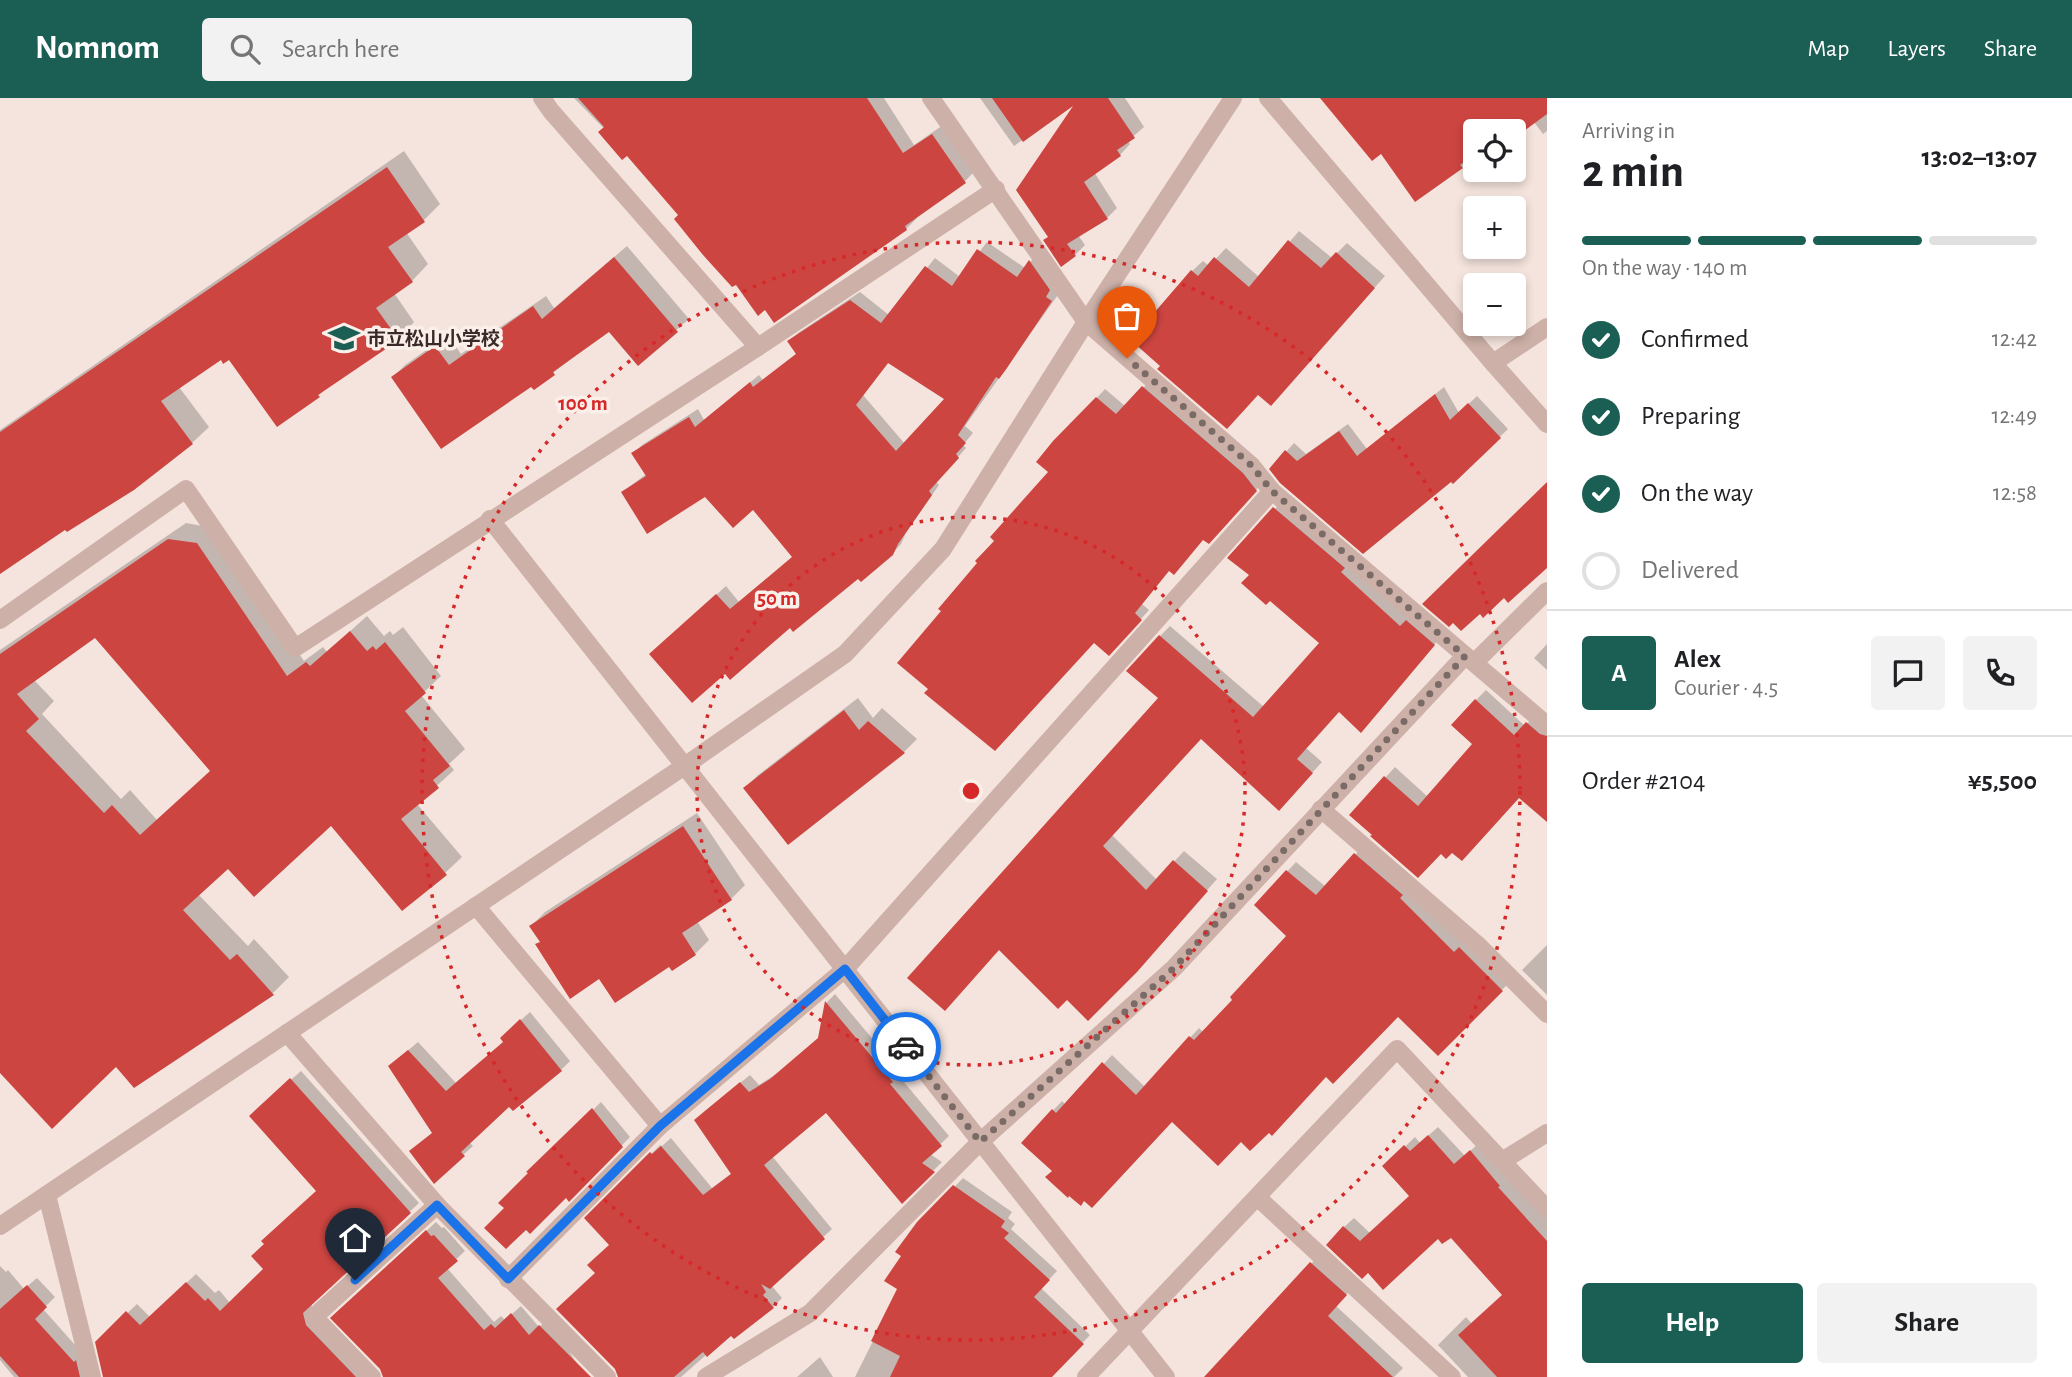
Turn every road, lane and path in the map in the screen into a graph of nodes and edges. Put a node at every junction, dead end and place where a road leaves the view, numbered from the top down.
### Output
1 (542, 98) edge
2 (931, 98) edge
3 (1233, 98) edge
4 (1268, 98) edge
5 (996, 189) junction
6 (1086, 322) junction
7 (1547, 327) edge
8 (758, 347) junction
9 (1493, 363) junction
10 (1547, 424) edge
11 (1272, 491) junction
12 (490, 519) junction
13 (1547, 591) edge
14 (0, 620) edge
15 (1470, 659) junction
16 (1547, 725) edge
17 (686, 765) junction
18 (1321, 809) junction
19 (476, 906) junction
20 (845, 969) junction
21 (1547, 1014) edge
22 (287, 1033) junction
23 (660, 1126) junction
24 (1547, 1133) edge
25 (980, 1142) junction
26 (1502, 1161) junction
27 (47, 1195) junction
28 (1257, 1197) junction
29 (437, 1205) junction
30 (1547, 1209) edge
31 (0, 1226) edge
32 (508, 1279) junction
33 (1130, 1331) junction
34 (92, 1377) edge
35 (372, 1377) edge
36 (607, 1377) edge
37 (706, 1377) edge
38 (1086, 1377) edge
39 (1166, 1377) edge
40 (1452, 1377) edge

1 - 8 street
2 - 5 street
3 - 6 street
4 - 9 street
5 - 6 street
5 - 8 street
6 - 11 street
6 - 17 street
7 - 9 street
8 - 12 street
9 - 10 street
11 - 15 street
11 - 20 street
12 - 14 street
12 - 17 street
13 - 15 street
15 - 16 street
15 - 18 street
17 - 19 street
17 - 20 street
18 - 21 street
18 - 25 street
19 - 22 street
19 - 23 street
20 - 23 street
20 - 25 street
22 - 27 street
22 - 29 street
23 - 32 street
24 - 26 street
25 - 33 street
25 - 37 street
26 - 28 street
26 - 30 street
27 - 31 street
27 - 34 street
28 - 33 street
28 - 40 street
29 - 32 street
29 - 35 street
32 - 36 street
33 - 38 street
33 - 39 street

